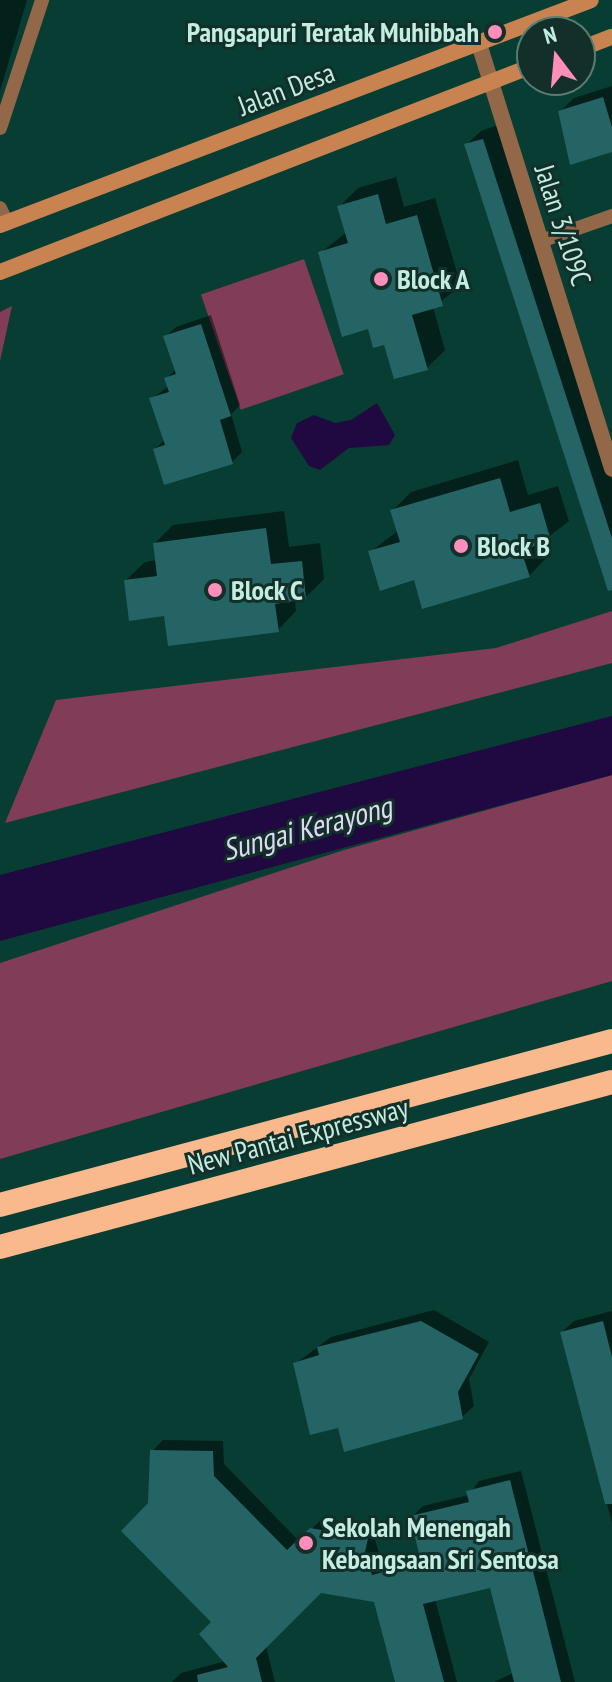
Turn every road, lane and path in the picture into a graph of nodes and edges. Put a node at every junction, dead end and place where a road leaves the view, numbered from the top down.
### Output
1 (42, 0) edge
2 (591, 0) edge
3 (479, 44) junction
4 (516, 72) edge
5 (491, 81) junction
6 (0, 128) edge
7 (612, 216) edge
8 (2, 219) edge
9 (541, 241) junction
10 (0, 272) edge
11 (612, 469) edge
12 (612, 1041) edge
13 (612, 1082) edge
14 (0, 1205) edge
15 (0, 1247) edge

1 - 6 lane
2 - 3 main road, Jalan Desa
3 - 5 street, Jalan 3/109C
3 - 8 main road, Jalan Desa
4 - 5 main road
5 - 9 street, Jalan 3/109C
5 - 10 main road
7 - 9 lane
9 - 11 street, Jalan 3/109C
12 - 14 highway, New Pantai Expressway
13 - 15 highway, New Pantai Expressway

